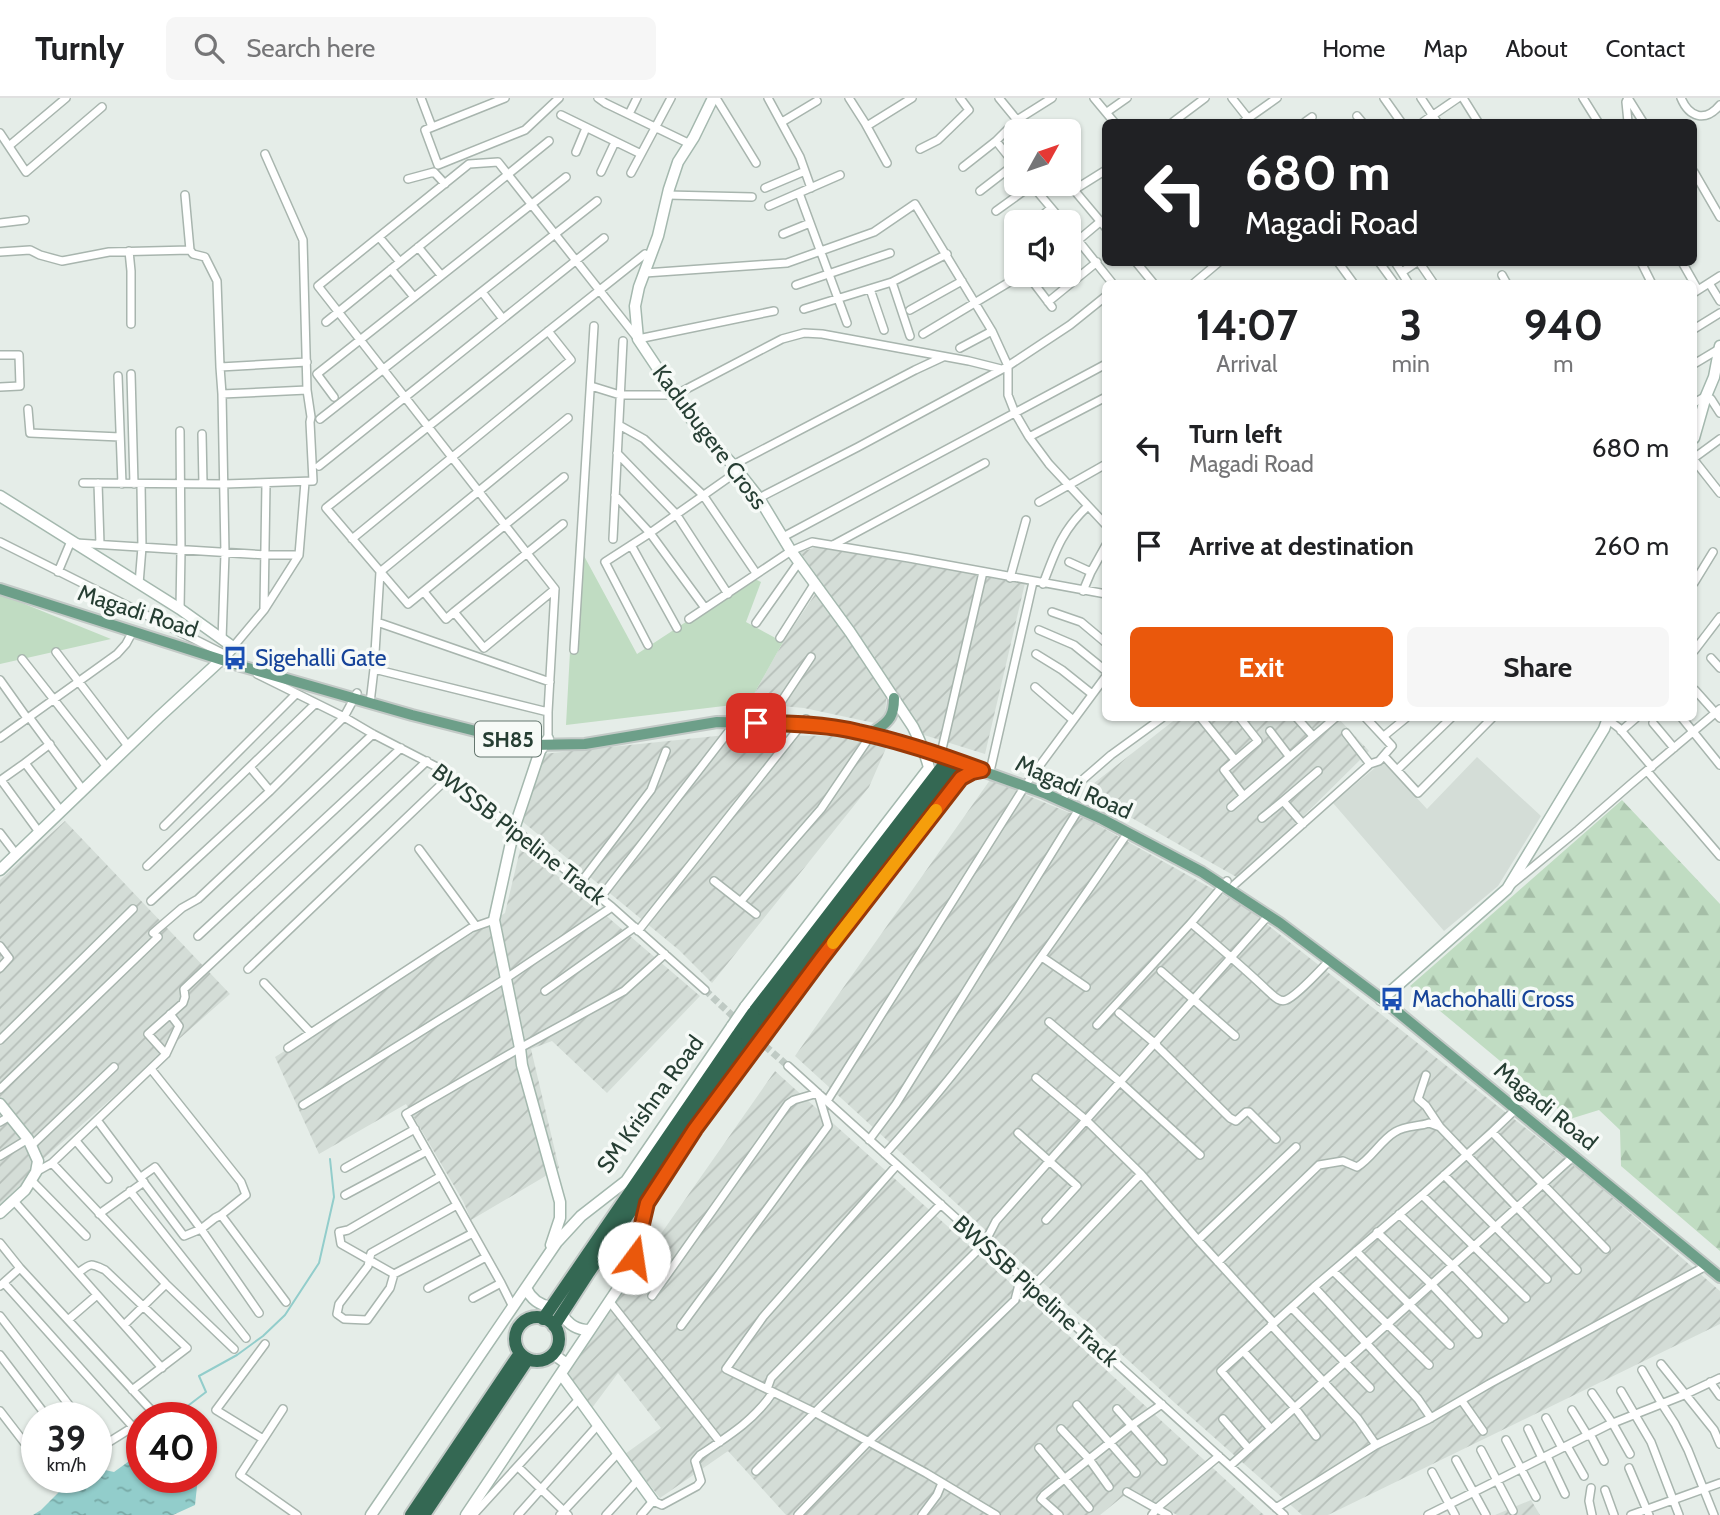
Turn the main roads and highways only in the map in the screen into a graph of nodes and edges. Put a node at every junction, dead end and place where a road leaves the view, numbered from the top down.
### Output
1 (0, 582) edge
2 (0, 589) edge
3 (227, 654) junction
4 (356, 696) junction
5 (894, 698) road end
6 (804, 721) junction
7 (873, 732) junction
8 (546, 742) junction
9 (950, 757) junction
10 (986, 769) junction
11 (1027, 783) junction
12 (1228, 884) junction
13 (1384, 997) junction
14 (1720, 1269) edge
15 (1720, 1277) edge
16 (549, 1322) junction
17 (524, 1356) junction
18 (418, 1513) edge

1 - 3 main road, Magadi Road / SH85
2 - 3 main road, Magadi Road / SH85
3 - 4 main road, Magadi Road / SH85
3 - 4 main road, Magadi Road / SH85
4 - 8 main road, Magadi Road / SH85
5 - 7 main road
6 - 7 main road, Magadi Road / SH85
6 - 8 main road, Magadi Road / SH85
6 - 8 main road, Magadi Road / SH85
7 - 9 main road, Magadi Road / SH85
9 - 10 main road, Magadi Road / SH85
9 - 10 main road, Magadi Road / SH85
9 - 16 highway, SM Krishna Road, bridge
10 - 11 main road, Magadi Road / SH85
11 - 12 main road, Magadi Road / SH85
11 - 12 main road, Magadi Road / SH85
12 - 13 main road, Magadi Road / SH85
12 - 13 main road, Magadi Road / SH85
13 - 14 main road, Magadi Road / SH85
13 - 15 main road, Magadi Road / SH85
16 - 17 highway
16 - 17 highway
17 - 18 highway

